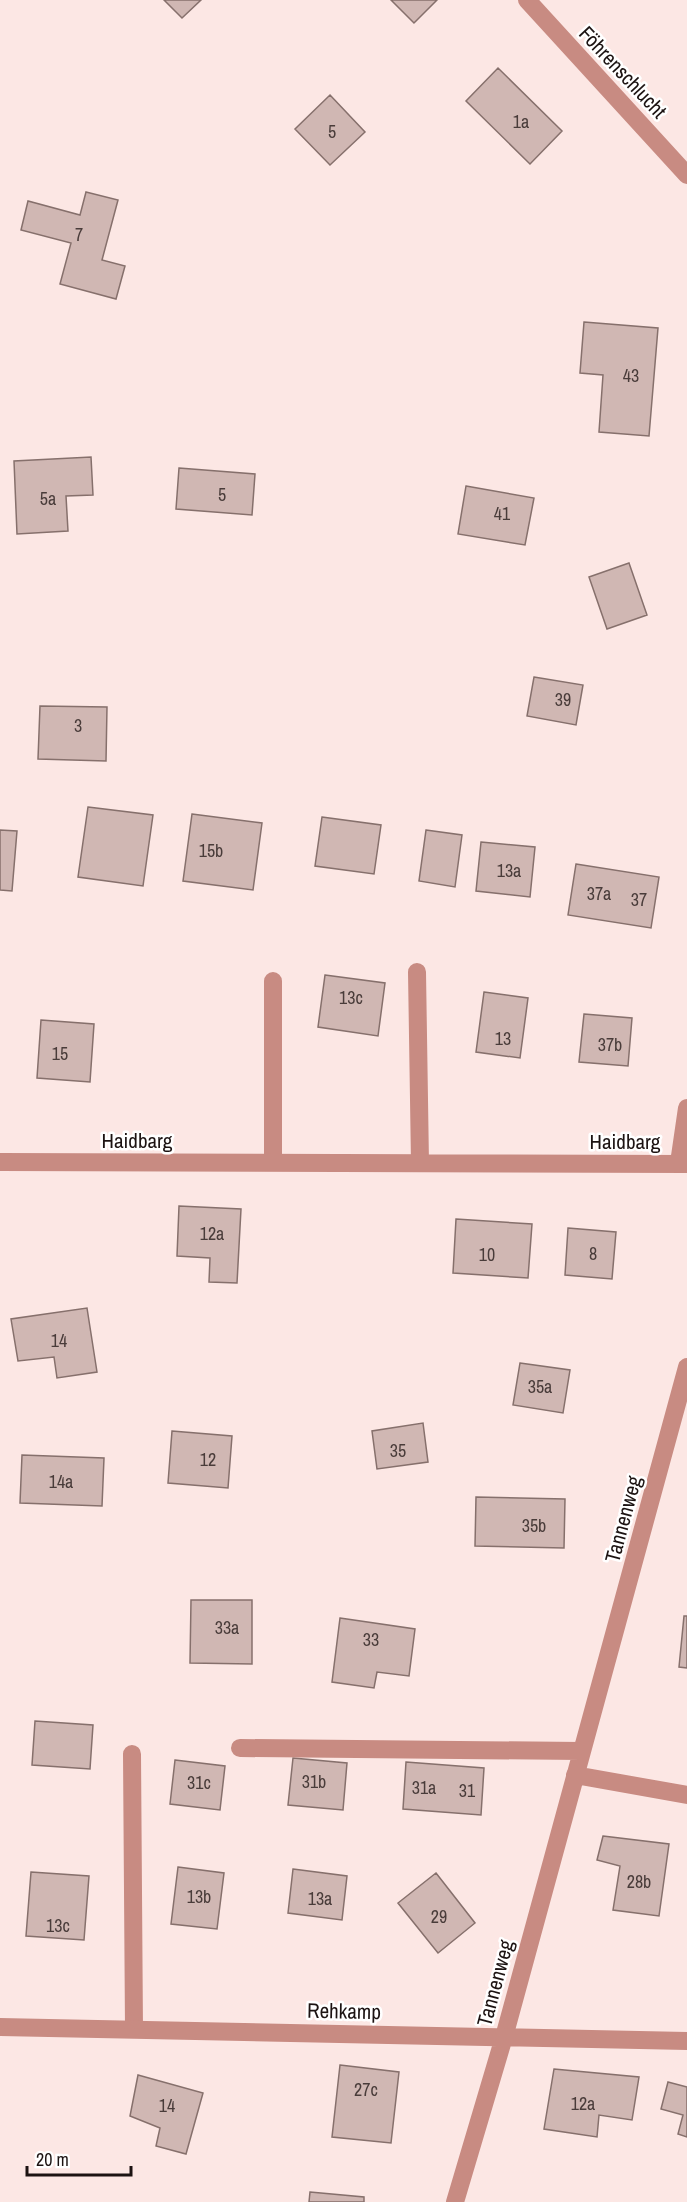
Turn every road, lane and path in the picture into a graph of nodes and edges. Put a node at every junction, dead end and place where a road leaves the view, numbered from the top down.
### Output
1 (527, 0) edge
2 (687, 175) edge
3 (417, 972) dead end
4 (273, 981) dead end
5 (687, 1108) edge
6 (0, 1162) edge
7 (273, 1162) junction
8 (420, 1163) junction
9 (683, 1163) edge
10 (687, 1367) edge
11 (240, 1748) dead end
12 (582, 1751) junction
13 (132, 1754) dead end
14 (575, 1775) junction
15 (687, 1795) edge
16 (0, 2027) edge
17 (134, 2029) junction
18 (504, 2037) junction
19 (687, 2041) edge
20 (455, 2202) edge

1 - 2 street, Föhrenschlucht
3 - 8 street
4 - 7 street
5 - 9 street
6 - 7 street, Haidbarg
7 - 8 street, Haidbarg
8 - 9 street, Haidbarg
10 - 12 street, Tannenweg
11 - 12 street
12 - 14 street, Tannenweg
13 - 17 street
14 - 15 street
14 - 18 street, Tannenweg
16 - 17 street, Rehkamp
17 - 18 street, Rehkamp
18 - 19 street, Rehkamp
18 - 20 street, Tannenweg

